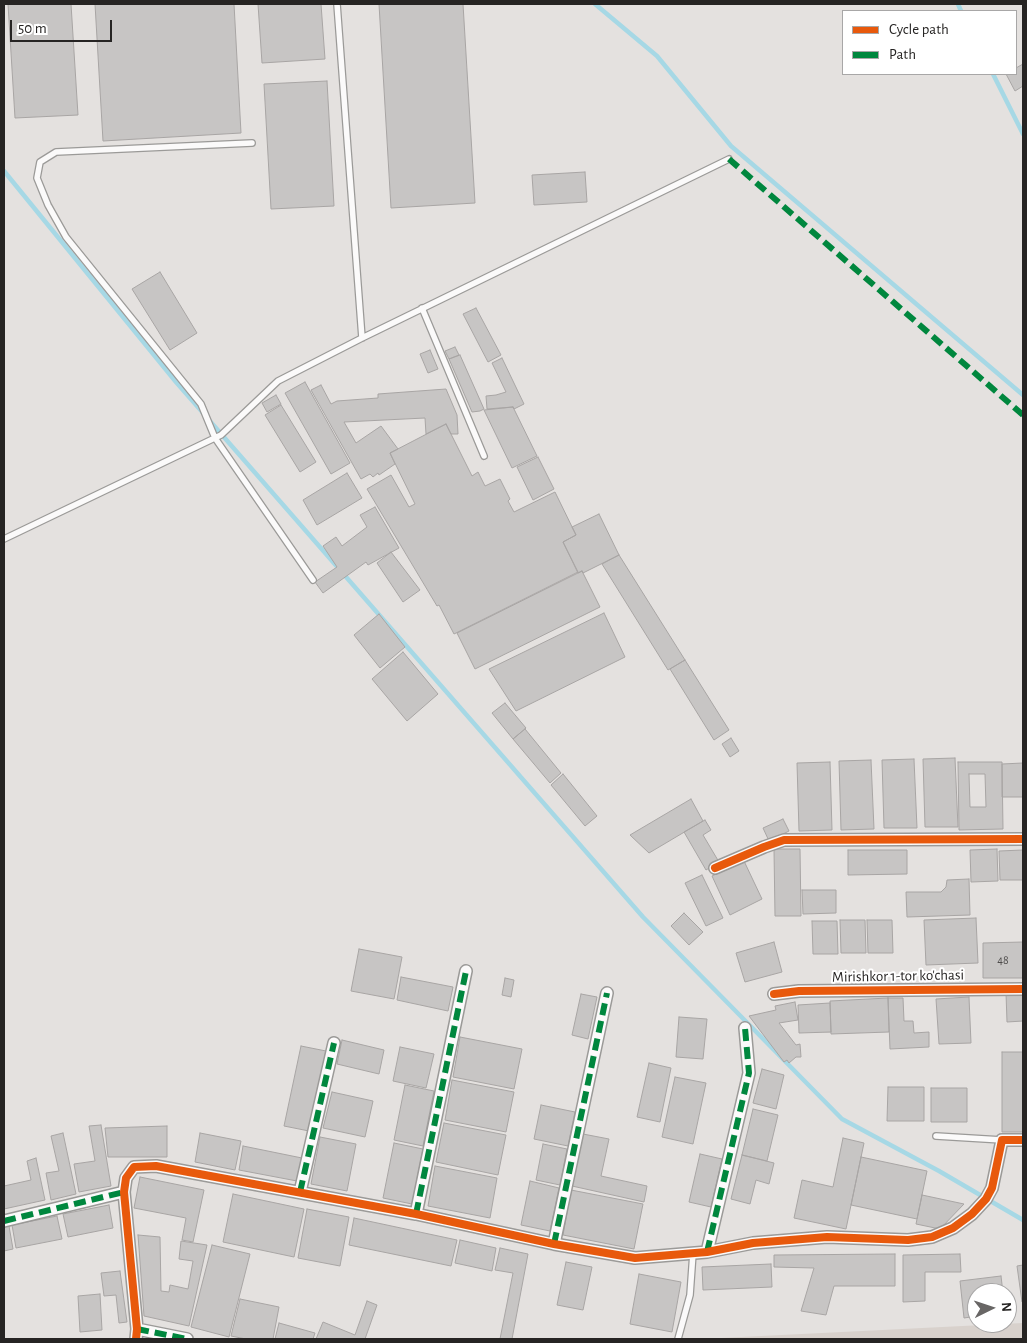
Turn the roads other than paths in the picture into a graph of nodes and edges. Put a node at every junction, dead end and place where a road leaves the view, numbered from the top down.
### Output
1 (337, 4) edge
2 (252, 143) dead end
3 (729, 159) dead end
4 (422, 308) junction
5 (362, 338) junction
6 (214, 438) junction
7 (484, 456) dead end
8 (4, 538) edge
9 (314, 580) dead end
10 (1023, 839) edge
11 (715, 868) dead end
12 (466, 971) dead end
13 (1023, 989) edge
14 (607, 993) dead end
15 (774, 994) dead end
16 (745, 1028) dead end
17 (334, 1043) dead end
18 (936, 1136) dead end
19 (1002, 1140) junction
20 (1023, 1140) edge
21 (124, 1192) junction
22 (300, 1192) junction
23 (416, 1214) junction
24 (4, 1221) edge
25 (554, 1244) junction
26 (707, 1252) junction
27 (693, 1253) junction
28 (136, 1334) edge
29 (187, 1339) edge
30 (678, 1339) edge

1 - 5 lane
2 - 6 lane
3 - 4 lane
4 - 5 lane
4 - 7 lane
5 - 6 lane
6 - 8 lane
6 - 9 lane
10 - 11 street
12 - 23 street
13 - 15 street, Mirishkor 1-tor ko'chasi
14 - 25 street
16 - 26 street
17 - 22 street
18 - 19 lane
19 - 20 street
19 - 26 street
21 - 22 street
21 - 24 street
21 - 28 street
22 - 23 street
23 - 25 street
25 - 27 street
26 - 27 street
27 - 30 lane
28 - 29 street

